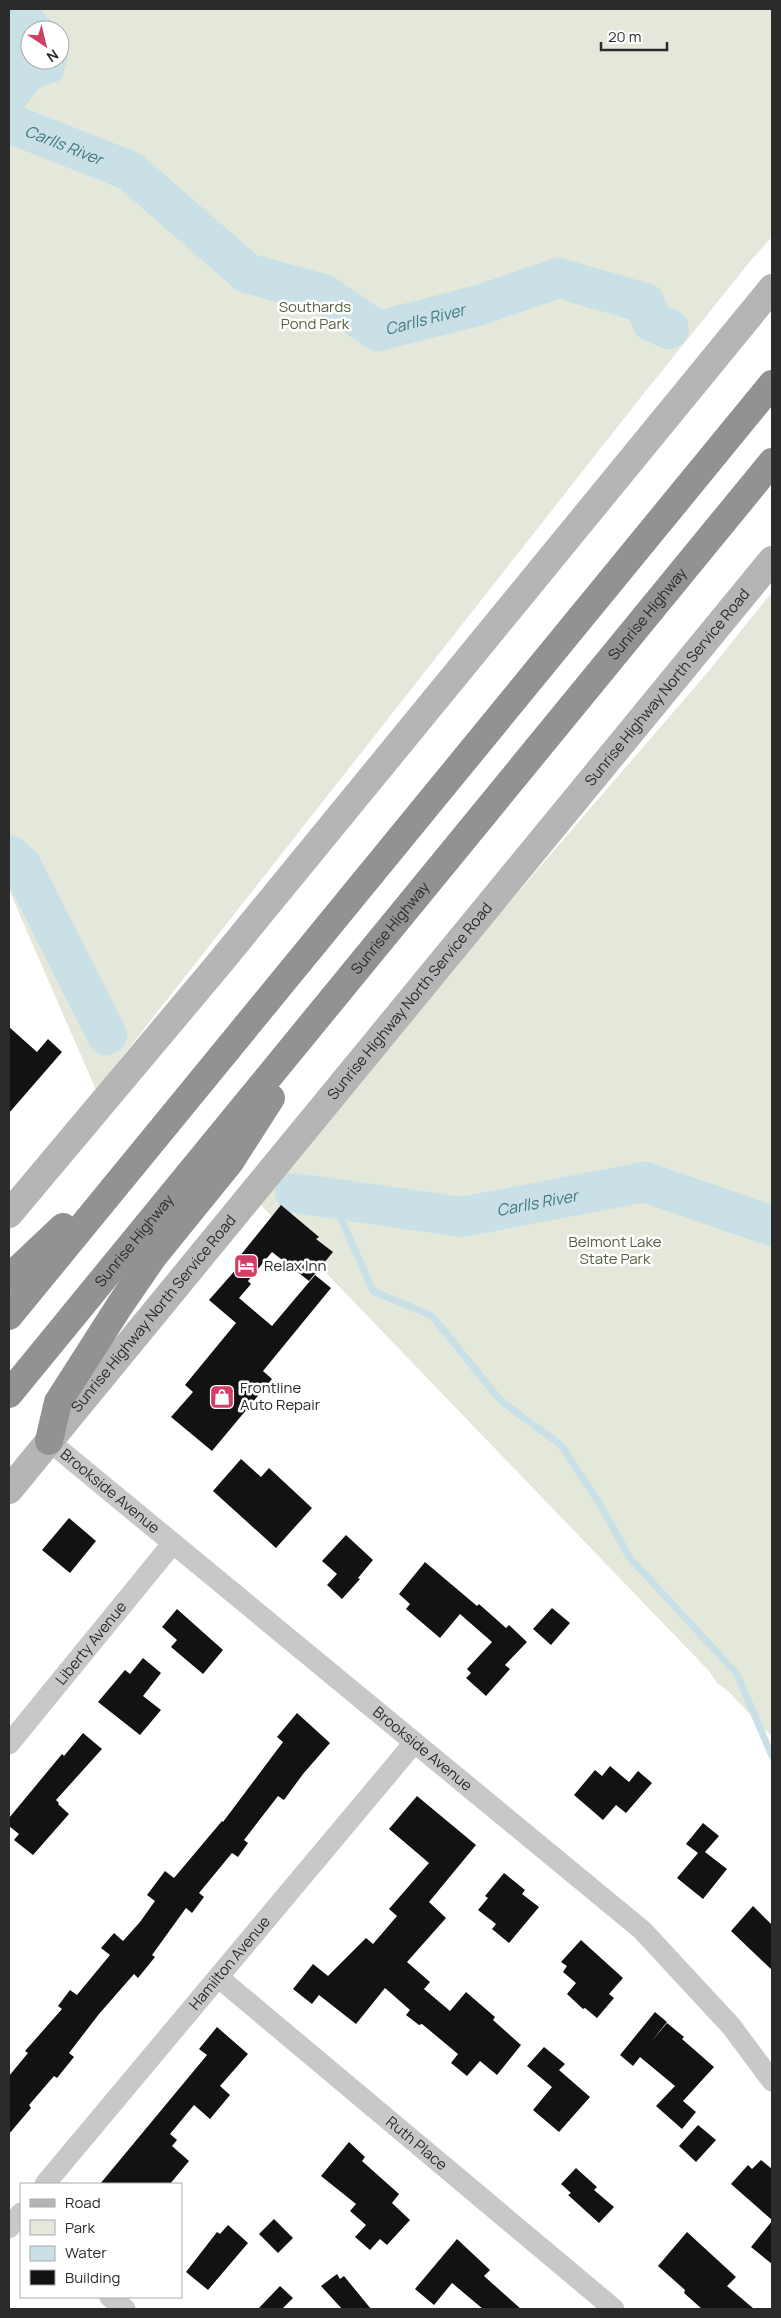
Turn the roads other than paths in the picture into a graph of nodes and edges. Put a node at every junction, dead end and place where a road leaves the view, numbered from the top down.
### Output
1 (772, 288) edge
2 (772, 384) edge
3 (772, 462) edge
4 (772, 560) edge
5 (337, 993) junction
6 (138, 1158) junction
7 (9, 1214) edge
8 (9, 1278) edge
9 (9, 1316) edge
10 (9, 1394) edge
11 (48, 1441) junction
12 (9, 1490) edge
13 (173, 1543) junction
14 (414, 1743) junction
15 (9, 1744) edge
16 (218, 1977) junction
17 (772, 2081) edge
18 (46, 2183) edge
19 (111, 2298) edge
20 (125, 2309) edge
21 (614, 2309) edge

1 - 7 main road
2 - 6 highway
3 - 5 highway, Sunrise Highway
4 - 11 main road, Sunrise Highway North Service Road
5 - 10 highway, Sunrise Highway
5 - 11 highway
6 - 8 highway
6 - 9 highway
11 - 12 main road
11 - 13 street, Brookside Avenue
13 - 14 street, Brookside Avenue
13 - 15 street, Liberty Avenue
14 - 16 street, Hamilton Avenue
14 - 17 street, Brookside Avenue
16 - 18 street, Hamilton Avenue
16 - 21 street, Ruth Place
19 - 20 street

